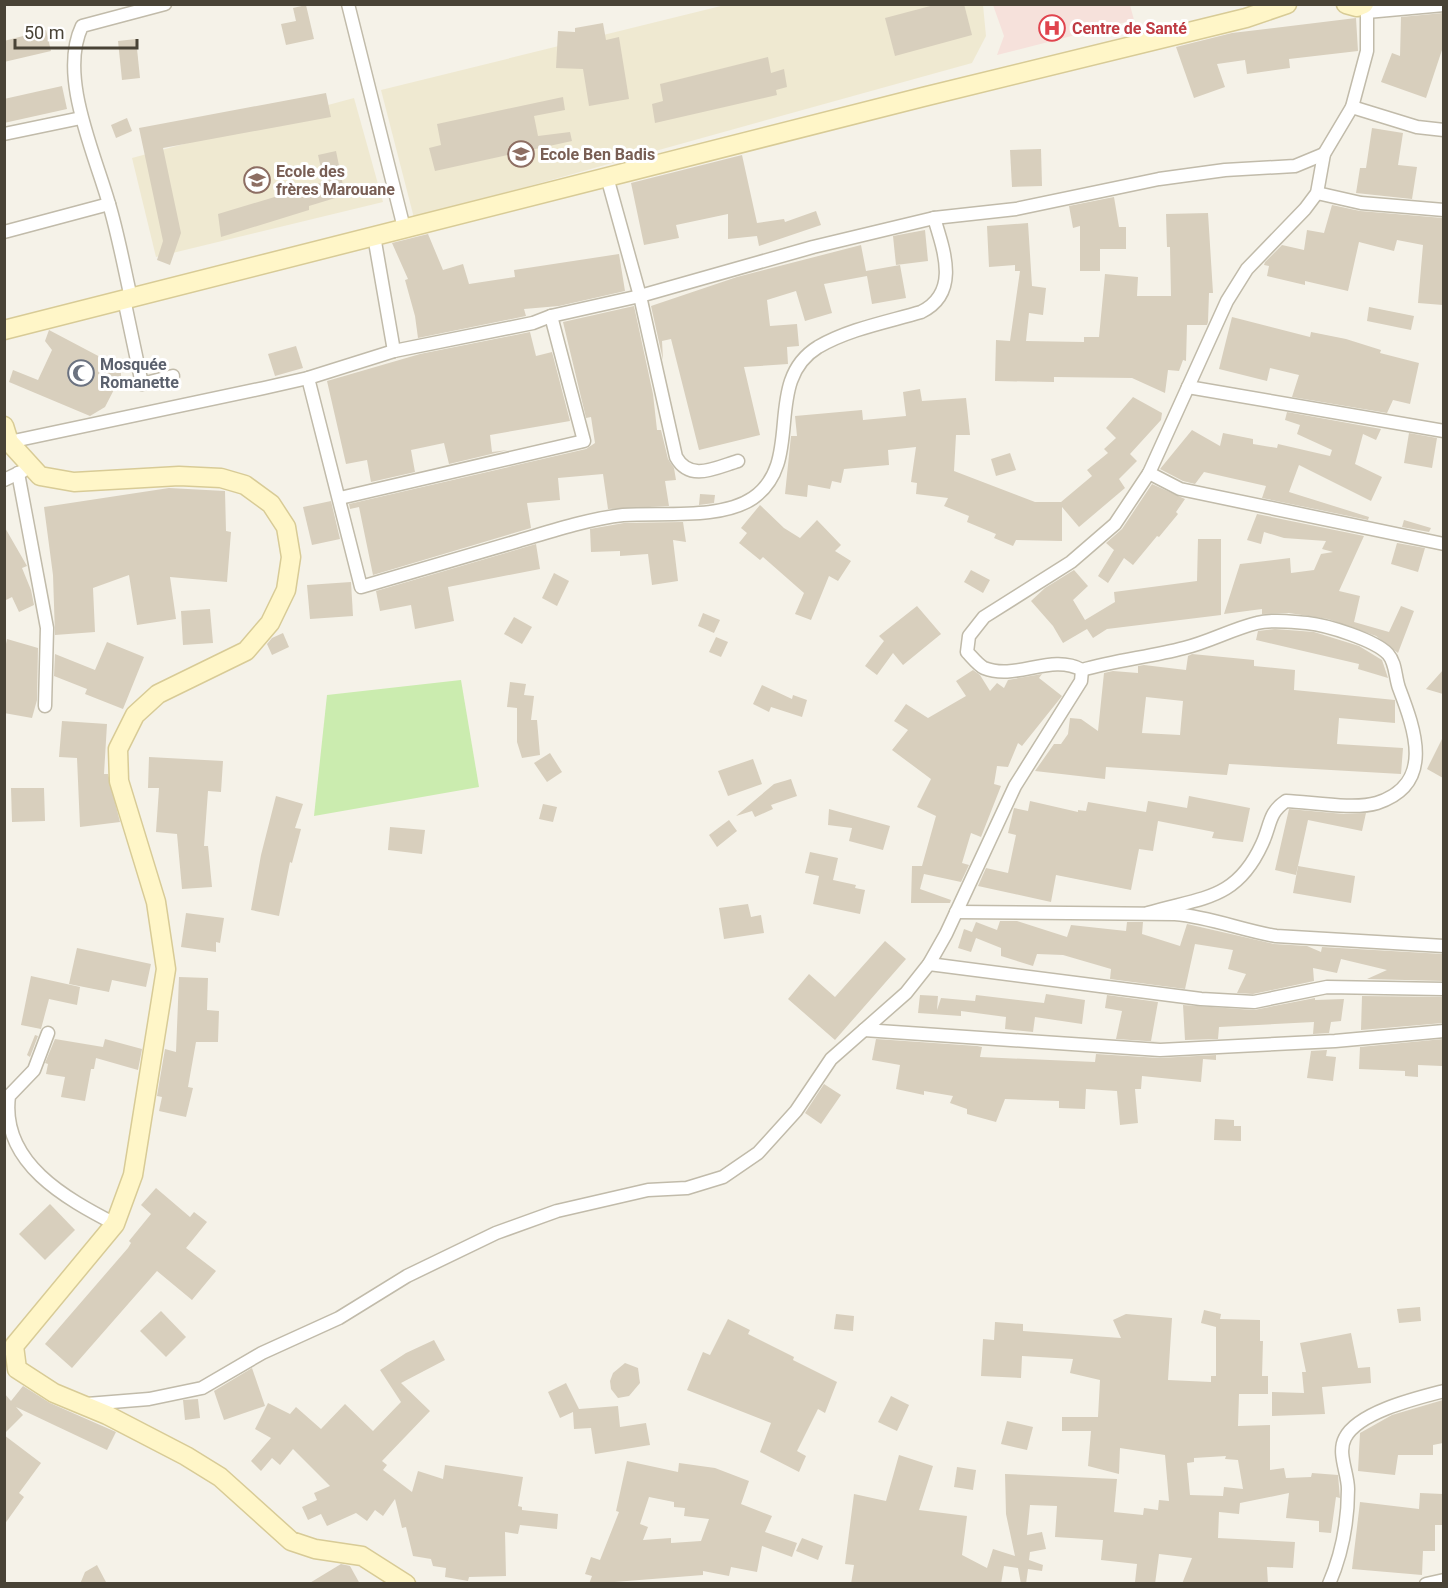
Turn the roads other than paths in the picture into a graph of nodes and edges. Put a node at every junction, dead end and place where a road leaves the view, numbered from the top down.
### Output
1 (165, 4) edge
2 (348, 4) edge
3 (1287, 4) edge
4 (1346, 4) edge
5 (1443, 5) edge
6 (1365, 8) edge
7 (1352, 107) junction
8 (81, 118) junction
9 (1443, 130) edge
10 (4, 134) edge
11 (1324, 154) junction
12 (607, 177) junction
13 (1317, 193) junction
14 (110, 204) junction
15 (1443, 210) edge
16 (934, 218) junction
17 (404, 228) junction
18 (4, 232) edge
19 (374, 236) junction
20 (640, 296) junction
21 (128, 298) junction
22 (551, 316) junction
23 (4, 330) edge
24 (394, 351) junction
25 (173, 376) dead end
26 (308, 378) junction
27 (1188, 387) junction
28 (1443, 431) edge
29 (7, 434) edge
30 (738, 461) dead end
31 (24, 470) junction
32 (1149, 473) junction
33 (4, 480) edge
34 (340, 498) junction
35 (1443, 544) edge
36 (1082, 670) junction
37 (45, 706) dead end
38 (956, 912) junction
39 (1148, 913) junction
40 (1443, 946) edge
41 (929, 964) junction
42 (1443, 989) edge
43 (864, 1030) junction
44 (1443, 1031) edge
45 (48, 1033) dead end
46 (6, 1104) edge
47 (115, 1224) junction
48 (4, 1343) edge
49 (17, 1369) junction
50 (1443, 1391) edge
51 (80, 1404) junction
52 (1443, 1580) edge
53 (406, 1584) edge
54 (1329, 1584) edge
55 (1426, 1584) edge

1 - 8 street
2 - 17 street
3 - 12 street
4 - 6 street
5 - 6 street
6 - 7 street
7 - 9 street
7 - 11 street
8 - 10 street
8 - 14 street
11 - 13 street
11 - 16 street
12 - 17 street
12 - 20 street
13 - 15 street
13 - 27 street
14 - 18 street
14 - 21 street
16 - 20 street
16 - 34 street
17 - 19 street
19 - 21 street
19 - 24 street
20 - 22 street
20 - 30 street
21 - 23 street
21 - 25 street
22 - 24 street
22 - 34 street
24 - 26 street
26 - 29 street
26 - 34 street
27 - 28 street
27 - 32 street
29 - 31 street
31 - 33 street
31 - 37 street
31 - 47 street
32 - 35 street
32 - 36 street
36 - 38 street
36 - 39 street
38 - 39 street
38 - 41 street
39 - 40 street
41 - 42 street
41 - 43 street
43 - 44 street
43 - 51 street
45 - 46 street
46 - 47 street
47 - 49 street
48 - 49 street
49 - 51 street
50 - 54 street
51 - 53 street
52 - 55 street

